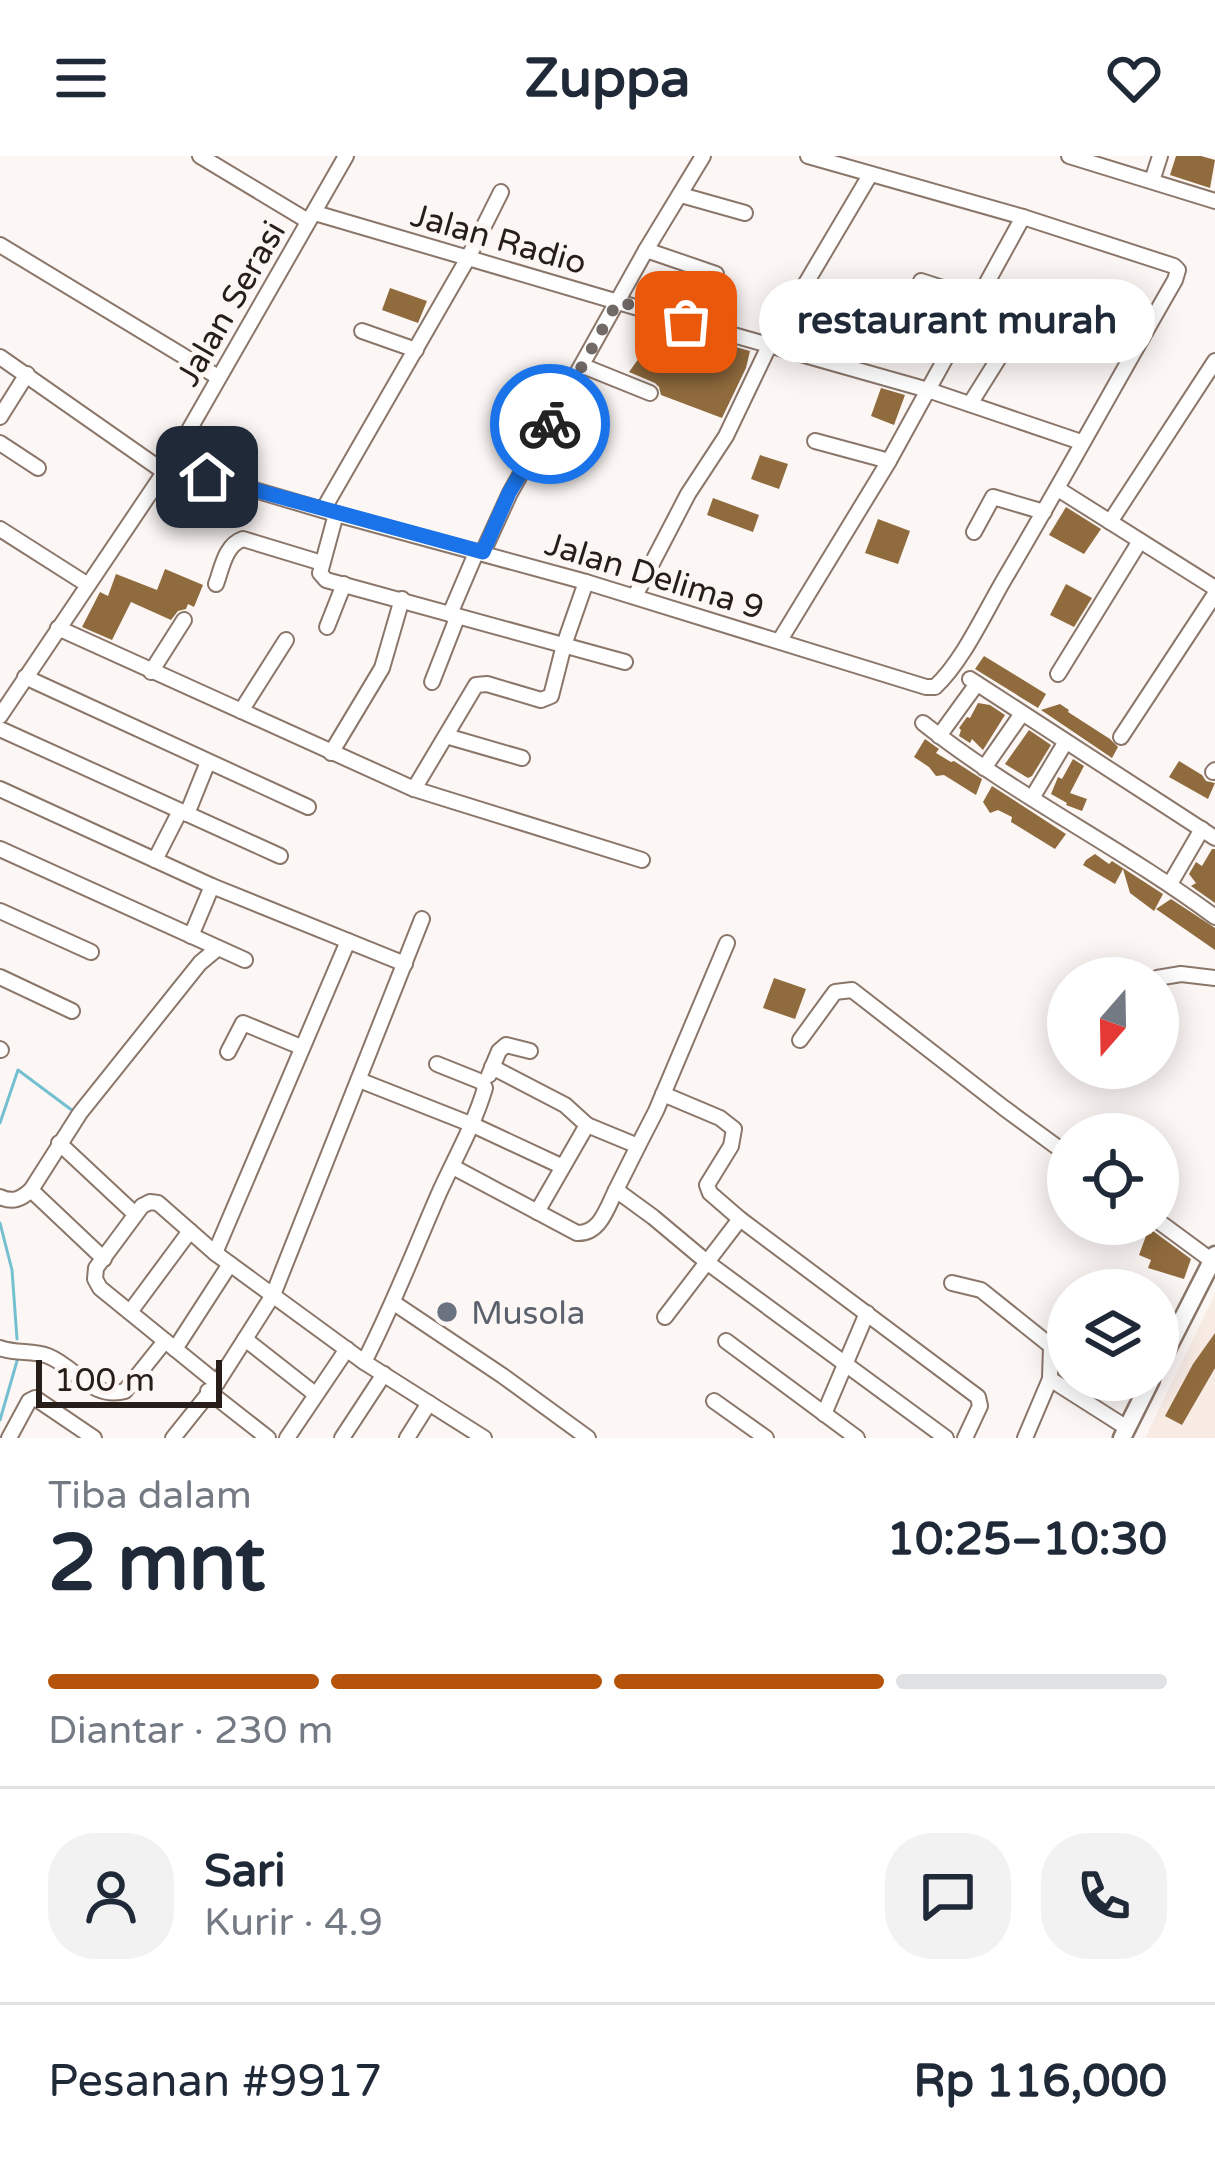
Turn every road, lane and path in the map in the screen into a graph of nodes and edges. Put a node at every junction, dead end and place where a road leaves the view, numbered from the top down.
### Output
1 (200, 156) edge
2 (346, 156) edge
3 (703, 156) edge
4 (808, 156) edge
5 (1069, 156) edge
6 (1160, 156) edge
7 (870, 175) junction
8 (1152, 181) junction
9 (501, 192) dead end
10 (681, 195) junction
11 (1215, 202) edge
12 (746, 213) dead end
13 (312, 217) junction
14 (1023, 217) junction
15 (0, 245) edge
16 (646, 250) junction
17 (468, 257) junction
18 (716, 274) dead end
19 (922, 281) dead end
20 (804, 288) junction
21 (977, 299) junction
22 (618, 301) junction
23 (876, 311) dead end
24 (1020, 324) dead end
25 (362, 332) dead end
26 (770, 344) junction
27 (416, 350) junction
28 (0, 357) edge
29 (1215, 361) edge
30 (583, 366) junction
31 (26, 374) junction
32 (218, 376) junction
33 (928, 389) junction
34 (650, 393) dead end
35 (970, 404) junction
36 (0, 417) edge
37 (815, 441) dead end
38 (0, 442) edge
39 (1081, 442) junction
40 (889, 461) junction
41 (38, 468) dead end
42 (166, 468) junction
43 (1058, 489) junction
44 (330, 512) junction
45 (1044, 512) junction
46 (1110, 522) junction
47 (0, 529) edge
48 (974, 532) dead end
49 (1139, 541) junction
50 (479, 552) junction
51 (322, 563) junction
52 (586, 582) junction
53 (216, 584) dead end
54 (344, 584) junction
55 (88, 586) junction
56 (1215, 591) edge
57 (635, 596) junction
58 (403, 599) junction
59 (454, 616) junction
60 (184, 620) dead end
61 (327, 627) dead end
62 (58, 628) junction
63 (286, 640) dead end
64 (780, 640) junction
65 (564, 645) junction
66 (625, 662) dead end
67 (151, 672) junction
68 (1058, 674) dead end
69 (25, 677) junction
70 (432, 682) dead end
71 (241, 711) junction
72 (1021, 715) junction
73 (0, 716) edge
74 (923, 723) dead end
75 (0, 729) edge
76 (446, 736) junction
77 (939, 736) junction
78 (1121, 737) dead end
79 (1066, 743) junction
80 (332, 753) junction
81 (523, 758) dead end
82 (208, 762) junction
83 (984, 768) junction
84 (0, 789) edge
85 (414, 789) junction
86 (1032, 798) junction
87 (308, 807) dead end
88 (184, 812) junction
89 (1208, 834) edge
90 (0, 849) edge
91 (280, 856) dead end
92 (155, 860) junction
93 (642, 860) dead end
94 (1171, 884) junction
95 (212, 886) junction
96 (0, 911) edge
97 (1215, 917) edge
98 (422, 919) dead end
99 (191, 936) junction
100 (348, 941) junction
101 (727, 944) dead end
102 (218, 948) junction
103 (92, 952) dead end
104 (245, 960) dead end
105 (405, 964) junction
106 (1179, 974) edge
107 (0, 977) edge
108 (1215, 978) edge
109 (72, 1011) dead end
110 (800, 1040) dead end
111 (301, 1047) junction
112 (530, 1051) dead end
113 (227, 1052) dead end
114 (437, 1064) dead end
115 (493, 1067) junction
116 (359, 1080) junction
117 (485, 1085) junction
118 (663, 1094) junction
119 (473, 1125) junction
120 (587, 1125) junction
121 (1047, 1140) edge
122 (59, 1143) junction
123 (638, 1146) junction
124 (561, 1166) junction
125 (453, 1167) junction
126 (31, 1190) junction
127 (616, 1190) junction
128 (0, 1196) edge
129 (537, 1212) junction
130 (135, 1214) junction
131 (740, 1219) junction
132 (190, 1231) junction
133 (1179, 1236) edge
134 (215, 1253) junction
135 (104, 1259) junction
136 (1214, 1260) edge
137 (708, 1263) junction
138 (230, 1264) junction
139 (952, 1282) dead end
140 (273, 1294) junction
141 (394, 1304) junction
142 (130, 1312) junction
143 (867, 1313) junction
144 (664, 1317) dead end
145 (1179, 1327) edge
146 (245, 1339) junction
147 (1047, 1340) edge
148 (726, 1341) dead end
149 (170, 1345) junction
150 (0, 1348) edge
151 (347, 1349) junction
152 (364, 1362) junction
153 (847, 1365) junction
154 (384, 1374) junction
155 (1047, 1385) edge
156 (212, 1387) junction
157 (316, 1394) junction
158 (714, 1400) dead end
159 (1081, 1401) edge
160 (1141, 1401) edge
161 (429, 1402) junction
162 (824, 1414) junction
163 (1125, 1433) edge
164 (476, 1436) edge
165 (9, 1438) edge
166 (94, 1438) edge
167 (173, 1438) edge
168 (268, 1438) edge
169 (287, 1438) edge
170 (341, 1438) edge
171 (407, 1438) edge
172 (588, 1438) edge
173 (766, 1438) edge
174 (857, 1438) edge
175 (946, 1438) edge
176 (965, 1438) edge
177 (1025, 1438) edge

1 - 13 street, Jalan Radio
2 - 13 street, Jalan Serasi
3 - 10 street
4 - 7 street
5 - 8 street
6 - 8 street
7 - 14 street
7 - 20 street
8 - 11 street
9 - 17 street
10 - 12 street
10 - 16 street
13 - 17 street, Jalan Radio
13 - 32 street, Jalan Serasi
14 - 21 street
14 - 39 street
15 - 32 street
16 - 18 street
16 - 22 street
17 - 22 street, Jalan Radio
17 - 27 street
19 - 21 street
20 - 23 street
20 - 26 street
21 - 33 street
22 - 26 street, Jalan Radio
22 - 30 street
24 - 35 street
25 - 27 street
26 - 33 street, Jalan Radio
26 - 57 street
27 - 44 street
28 - 31 street, Jalan Delima 9
29 - 46 street
30 - 34 street
30 - 50 street
31 - 36 street
31 - 42 street, Jalan Delima 9
32 - 42 street, Jalan Serasi
33 - 35 street, Jalan Radio
33 - 40 street
35 - 39 street, Jalan Radio
37 - 40 street
38 - 41 street
39 - 43 street
40 - 64 street
42 - 44 street, Jalan Delima 9
42 - 55 street, Jalan Serasi
43 - 45 street
43 - 46 street
44 - 50 street, Jalan Delima 9
44 - 51 street
45 - 48 street
45 - 64 street, Jalan Delima 9
46 - 49 street
47 - 55 street
49 - 56 street
49 - 68 street
50 - 52 street, Jalan Delima 9
50 - 59 street
51 - 53 street
51 - 54 street
52 - 57 street, Jalan Delima 9
52 - 65 street
54 - 58 street
54 - 61 street
55 - 62 street, Jalan Serasi
56 - 78 street
57 - 64 street, Jalan Delima 9
58 - 59 street
58 - 80 street
59 - 65 street
59 - 70 street
60 - 67 street
62 - 67 street
62 - 69 street, Jalan Serasi
63 - 71 street
65 - 66 street
65 - 76 street
67 - 71 street
69 - 73 street, Jalan Serasi
69 - 82 street
71 - 80 street
72 - 77 street
72 - 79 street
72 - 83 street
74 - 77 street
75 - 88 street
76 - 81 street
76 - 85 street
77 - 83 street
79 - 86 street
79 - 89 street
80 - 85 street
82 - 87 street
82 - 88 street
83 - 86 street
84 - 92 street
85 - 93 street
86 - 94 street
88 - 91 street
88 - 92 street
89 - 94 street
90 - 99 street
92 - 95 street
94 - 97 street
95 - 99 street
95 - 100 street
96 - 103 street
98 - 105 street
99 - 102 street
100 - 105 street
100 - 111 street
101 - 118 street
102 - 104 street
102 - 122 street
105 - 116 street
106 - 108 street
107 - 109 street
110 - 121 street
111 - 113 street
111 - 134 street
112 - 115 street
114 - 117 street
115 - 117 street
115 - 120 street
116 - 119 street
116 - 140 street
117 - 119 street
118 - 123 street
118 - 131 street
119 - 124 street
119 - 125 street
120 - 123 street
120 - 124 street
122 - 126 street
122 - 130 street
123 - 127 street
124 - 129 street
125 - 129 street
125 - 141 street
126 - 128 street
126 - 135 street
127 - 129 street
127 - 137 street
130 - 132 street
130 - 135 street
131 - 137 street
131 - 143 street
132 - 134 street
132 - 142 street
133 - 136 street
134 - 138 street
135 - 142 street
136 - 145 street
137 - 144 street
137 - 153 street
138 - 140 street
138 - 149 street
139 - 147 street
140 - 146 street
140 - 151 street
141 - 152 street
141 - 172 street
142 - 149 street
143 - 153 street
143 - 176 street
146 - 156 street
146 - 157 street
148 - 162 street
149 - 150 street
149 - 156 street
151 - 152 street
151 - 157 street
152 - 154 street
153 - 162 street
153 - 175 street
154 - 161 street
154 - 170 street
155 - 177 street
156 - 167 street
156 - 168 street
157 - 169 street
158 - 173 street
159 - 163 street
160 - 163 street
161 - 164 street
161 - 171 street
162 - 174 street
165 - 166 street

